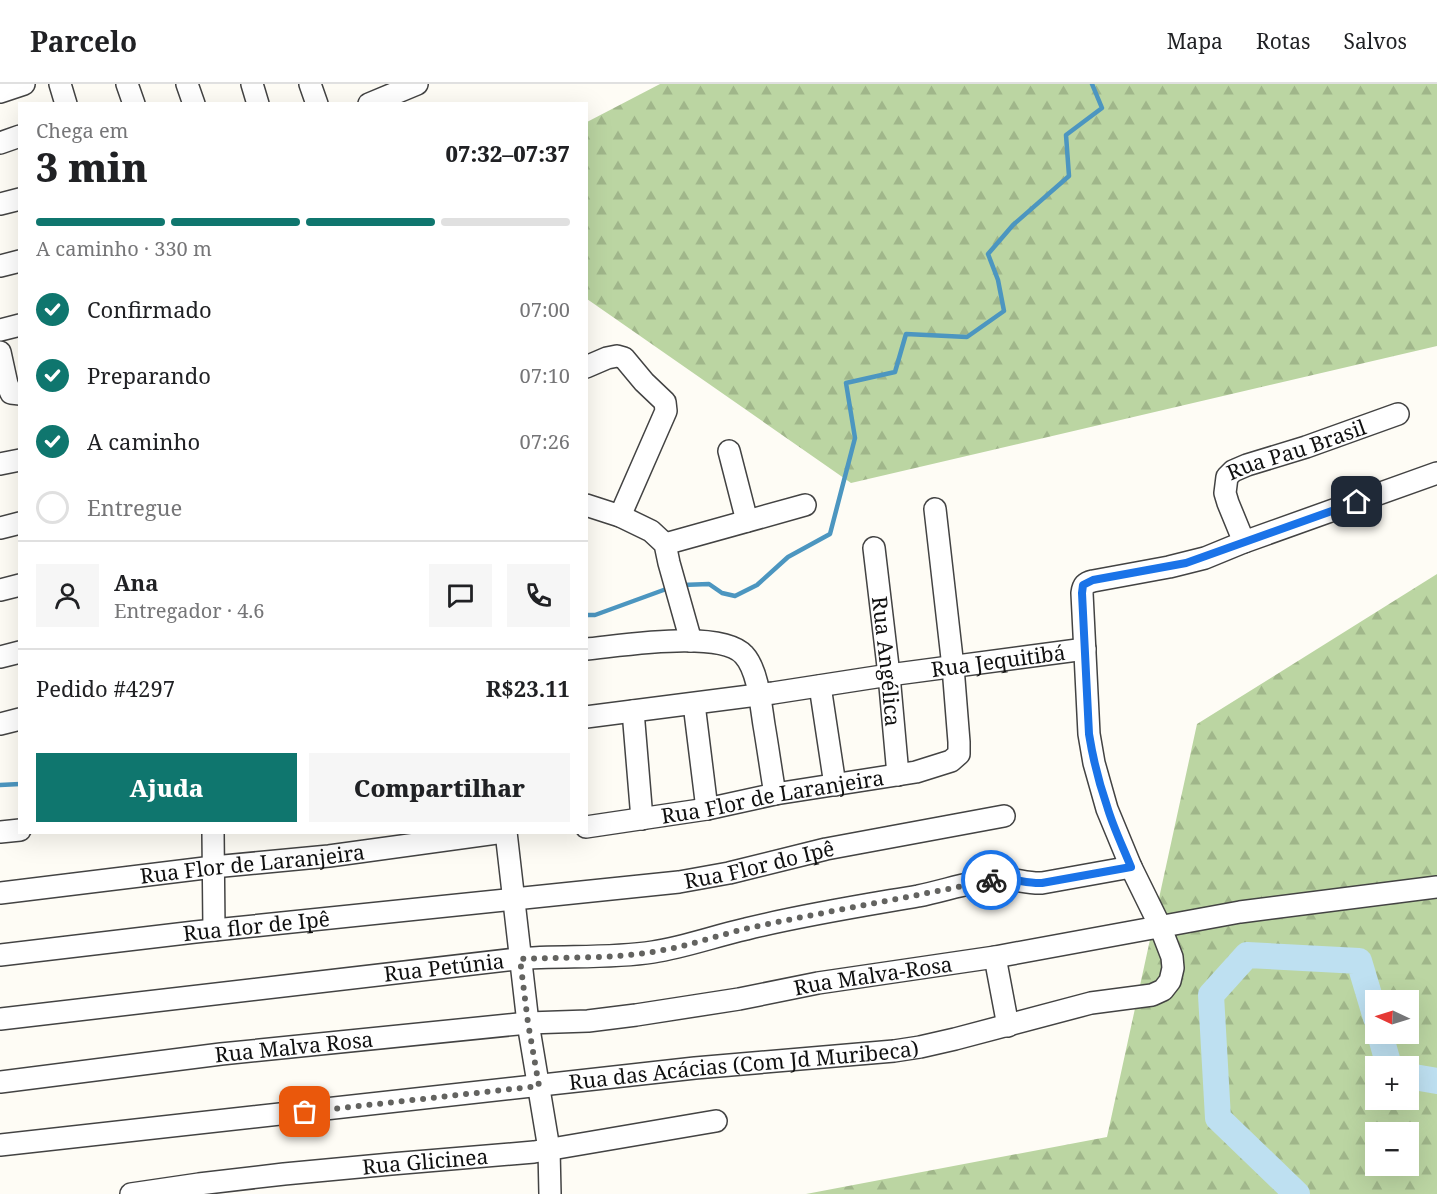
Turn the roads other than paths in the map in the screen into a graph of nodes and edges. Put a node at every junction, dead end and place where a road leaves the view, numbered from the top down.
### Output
1 (24, 84) edge
2 (60, 84) edge
3 (127, 84) edge
4 (187, 84) edge
5 (252, 84) edge
6 (310, 84) edge
7 (417, 91) edge
8 (0, 92) edge
9 (374, 96) edge
10 (65, 102) edge
11 (133, 102) edge
12 (193, 102) edge
13 (257, 102) edge
14 (316, 102) edge
15 (18, 137) edge
16 (0, 143) edge
17 (18, 200) edge
18 (0, 204) edge
19 (18, 262) edge
20 (0, 266) edge
21 (18, 326) edge
22 (0, 330) edge
23 (0, 352) edge
24 (588, 366) edge
25 (12, 394) edge
26 (1398, 414) dead end
27 (729, 451) dead end
28 (18, 460) edge
29 (0, 464) edge
30 (1437, 473) edge
31 (805, 505) dead end
32 (588, 506) edge
33 (935, 509) dead end
34 (620, 516) junction
35 (747, 521) junction
36 (18, 524) edge
37 (0, 528) edge
38 (1244, 542) junction
39 (665, 544) junction
40 (874, 548) dead end
41 (18, 586) edge
42 (0, 590) edge
43 (691, 641) junction
44 (588, 649) edge
45 (1085, 649) junction
46 (18, 652) edge
47 (0, 657) edge
48 (953, 667) junction
49 (890, 675) junction
50 (820, 686) junction
51 (759, 695) junction
52 (694, 704) junction
53 (633, 711) junction
54 (588, 717) edge
55 (18, 720) edge
56 (0, 724) edge
57 (898, 775) junction
58 (835, 785) junction
59 (775, 794) junction
60 (707, 809) junction
61 (1004, 816) dead end
62 (642, 819) junction
63 (588, 826) edge
64 (18, 830) edge
65 (0, 832) edge
66 (213, 834) edge
67 (476, 834) edge
68 (505, 834) edge
69 (433, 837) edge
70 (213, 867) junction
71 (1131, 867) junction
72 (1437, 887) edge
73 (0, 893) edge
74 (514, 898) junction
75 (1160, 926) junction
76 (214, 930) junction
77 (0, 955) edge
78 (995, 957) junction
79 (520, 959) junction
80 (0, 1019) edge
81 (588, 1022) joint
82 (528, 1023) junction
83 (1008, 1026) junction
84 (0, 1082) edge
85 (539, 1086) junction
86 (716, 1121) dead end
87 (0, 1145) edge
88 (549, 1149) junction
89 (131, 1194) edge
90 (550, 1194) edge

1 - 8 street
2 - 10 street
3 - 11 street
4 - 12 street
5 - 13 street
6 - 14 street
7 - 9 street
15 - 16 street
17 - 18 street
19 - 20 street
21 - 22 street
23 - 25 street
24 - 34 street
26 - 38 street, Rua Pau Brasil
27 - 35 street
28 - 29 street
30 - 38 street, Rua Jequitibá
31 - 35 street
32 - 34 street
33 - 48 street
34 - 39 street
35 - 39 street
36 - 37 street
38 - 45 street, Rua Jequitibá
39 - 43 street
40 - 49 street, Rua Angélica
41 - 42 street
43 - 44 street
43 - 51 street
45 - 48 street, Rua Jequitibá
45 - 71 street
46 - 47 street
48 - 49 street, Rua Jequitibá
48 - 57 street, Rua Flor de Laranjeira
49 - 50 street, Rua Jequitibá
49 - 57 street, Rua Angélica
50 - 51 street, Rua Jequitibá
50 - 58 street
51 - 52 street, Rua Jequitibá
51 - 59 street
52 - 53 street, Rua Jequitibá
52 - 60 street
53 - 54 street, Rua Jequitibá
53 - 62 street
55 - 56 street
57 - 58 street, Rua Flor de Laranjeira
58 - 59 street, Rua Flor de Laranjeira
59 - 60 street, Rua Flor de Laranjeira
60 - 62 street, Rua Flor de Laranjeira
61 - 74 street, Rua Flor do Ipê
62 - 63 street, Rua Flor de Laranjeira
64 - 65 street
66 - 70 street
67 - 69 street, Rua Flor de Laranjeira
68 - 74 street
69 - 70 street, Rua Flor de Laranjeira
70 - 73 street, Rua Flor de Laranjeira
70 - 76 street
71 - 75 street
71 - 79 street, Rua Petúnia
72 - 75 street, Rua Malva-Rosa
74 - 76 street, Rua flor de Ipê
74 - 79 street
75 - 78 street, Rua Malva-Rosa
75 - 83 street, Rua das Acácias (Com Jd Muribeca)
76 - 77 street, Rua flor de Ipê
78 - 81 street, Rua Malva-Rosa
78 - 83 street
79 - 80 street, Rua Petúnia
79 - 82 street
81 - 82 street, Rua Malva Rosa
82 - 84 street, Rua Malva Rosa
82 - 85 street
83 - 85 street, Rua das Acácias (Com Jd Muribeca)
85 - 87 street, Rua das Acácias (Com Jd Muribeca)
85 - 88 street
86 - 88 street, Rua Glicinea
88 - 89 street, Rua Glicinea
88 - 90 street

